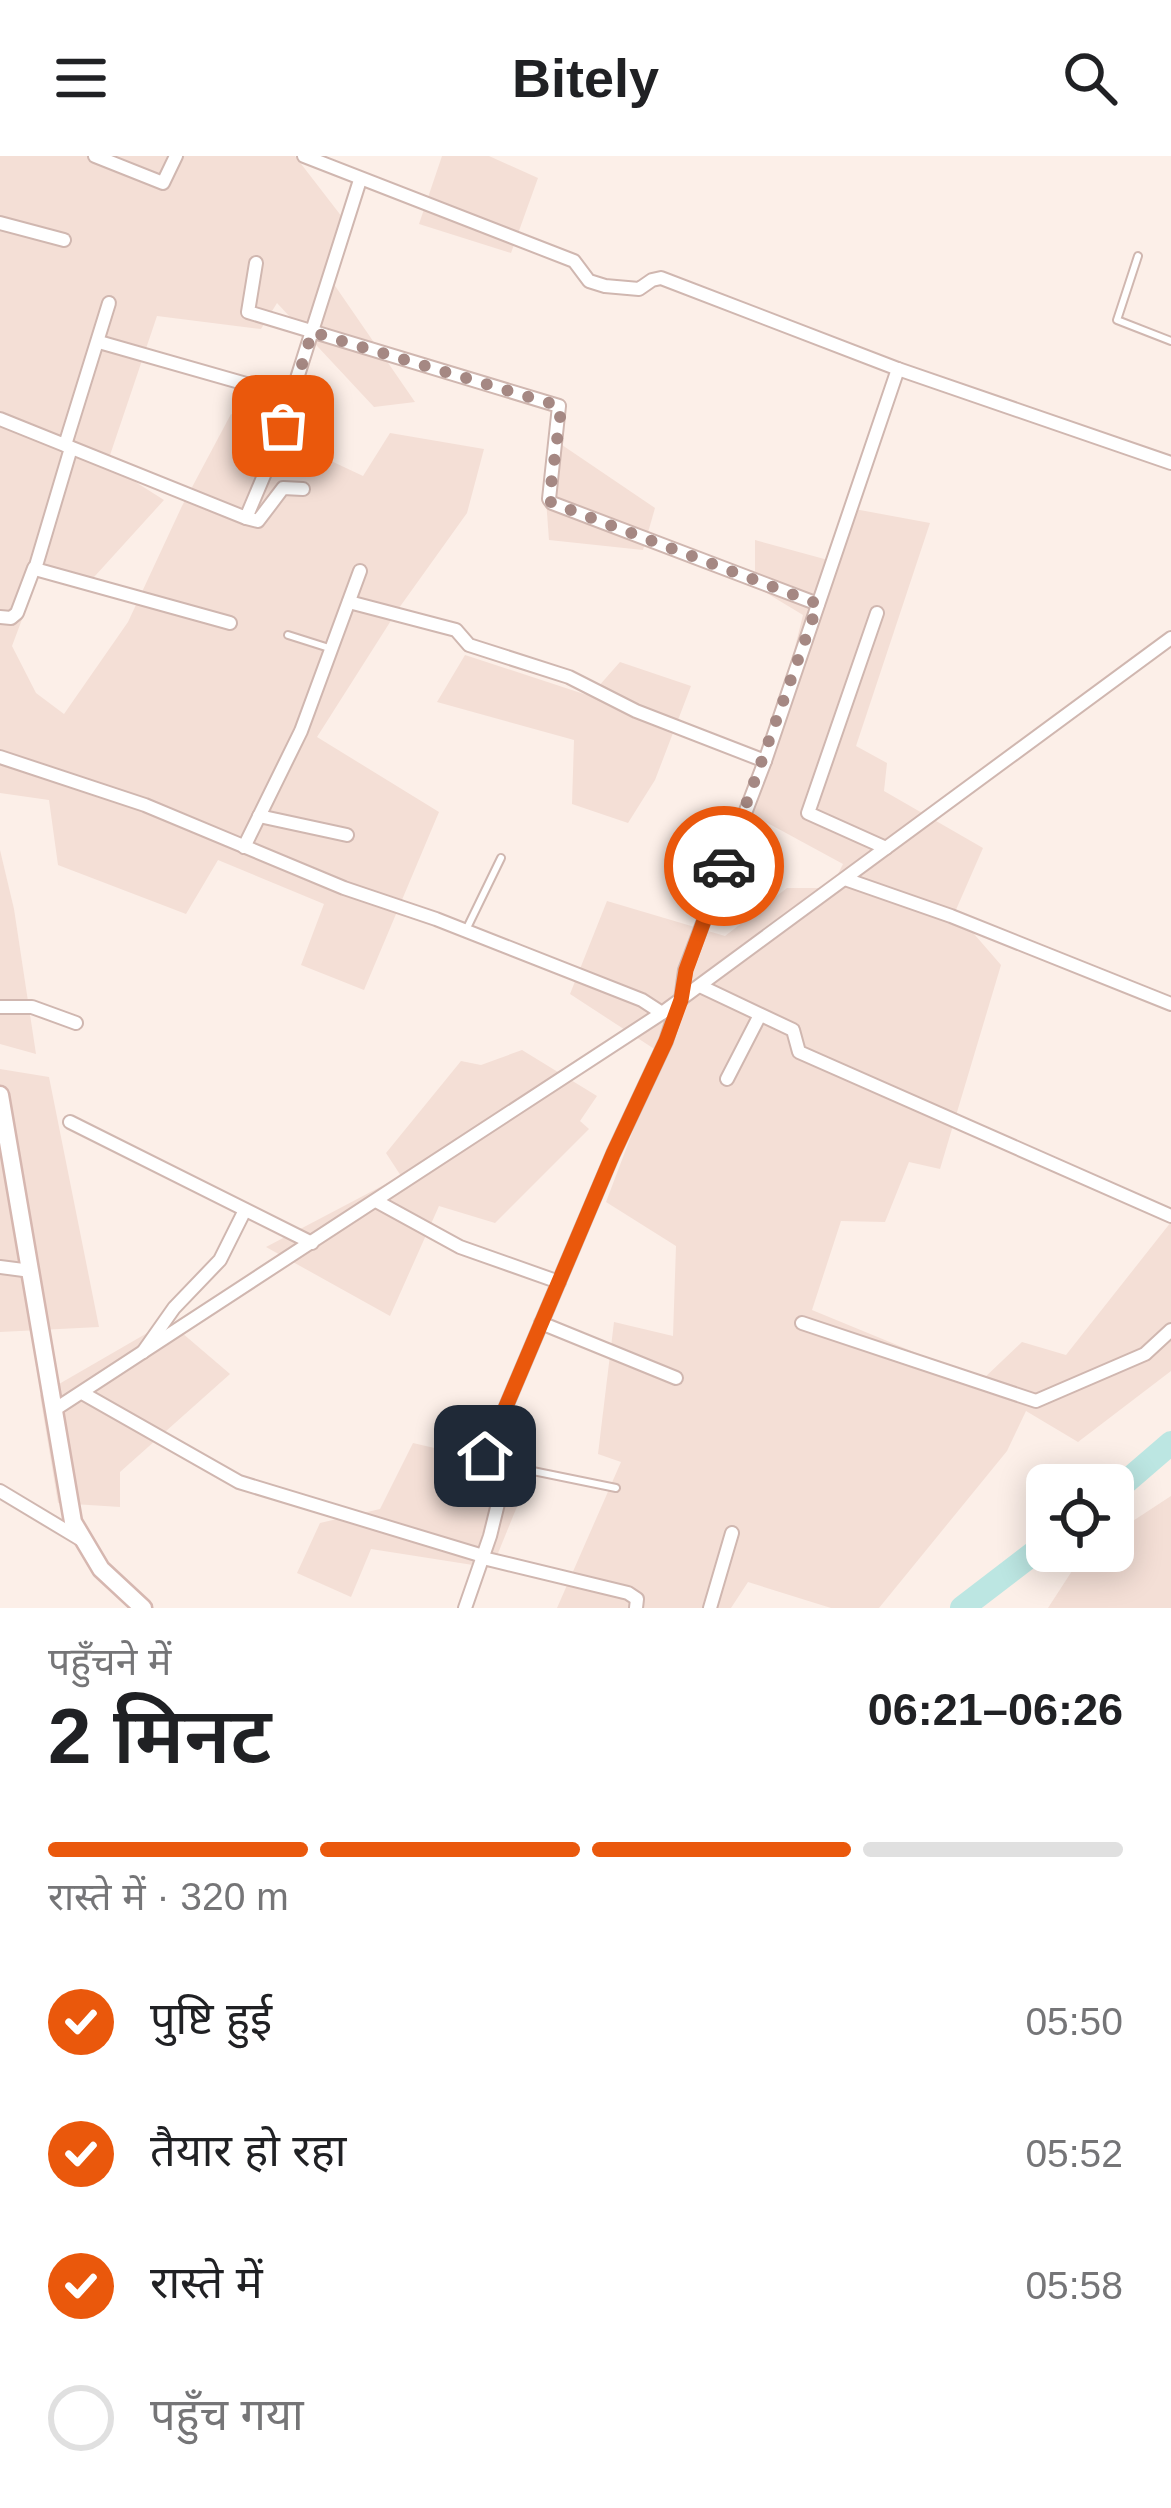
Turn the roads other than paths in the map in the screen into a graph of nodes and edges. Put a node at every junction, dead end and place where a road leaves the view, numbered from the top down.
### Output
1 (95, 156) edge
2 (176, 156) edge
3 (304, 156) edge
4 (360, 180) junction
5 (0, 223) edge
6 (64, 240) dead end
7 (1138, 256) dead end
8 (256, 263) dead end
9 (110, 303) dead end
10 (312, 332) junction
11 (1171, 341) edge
12 (99, 342) junction
13 (898, 369) junction
14 (292, 397) junction
15 (0, 419) edge
16 (68, 447) junction
17 (1171, 464) edge
18 (303, 489) dead end
19 (246, 518) junction
20 (34, 568) junction
21 (360, 571) dead end
22 (349, 602) junction
23 (818, 604) junction
24 (877, 613) dead end
25 (0, 617) edge
26 (230, 622) dead end
27 (288, 634) dead end
28 (1171, 638) edge
29 (332, 649) junction
30 (0, 757) edge
31 (764, 761) junction
32 (259, 816) junction
33 (347, 835) dead end
34 (244, 847) junction
35 (886, 848) junction
36 (501, 858) dead end
37 (845, 879) junction
38 (466, 931) junction
39 (700, 986) junction
40 (679, 1001) junction
41 (1171, 1004) edge
42 (0, 1007) edge
43 (662, 1013) junction
44 (760, 1015) junction
45 (76, 1022) dead end
46 (727, 1079) dead end
47 (0, 1095) edge
48 (70, 1122) dead end
49 (376, 1202) junction
50 (244, 1210) junction
51 (1171, 1216) edge
52 (312, 1244) junction
53 (0, 1267) edge
54 (31, 1271) junction
55 (559, 1282) junction
56 (541, 1323) junction
57 (802, 1323) dead end
58 (1171, 1330) edge
59 (139, 1358) junction
60 (676, 1378) dead end
61 (84, 1394) junction
62 (54, 1410) junction
63 (507, 1466) junction
64 (616, 1487) dead end
65 (0, 1491) edge
66 (732, 1533) dead end
67 (80, 1539) junction
68 (483, 1557) junction
69 (143, 1608) edge
70 (465, 1608) edge
71 (636, 1608) edge
72 (710, 1608) edge

1 - 2 street
3 - 4 street
4 - 10 street
4 - 13 street
5 - 6 street
7 - 11 lane
8 - 10 street
9 - 12 street
10 - 14 street
10 - 23 street
12 - 14 street
12 - 16 street
13 - 17 street
13 - 23 street
14 - 19 street
15 - 16 street
16 - 19 street
16 - 20 street
18 - 19 street
20 - 25 street
20 - 26 street
21 - 22 street
22 - 29 street
22 - 31 street
23 - 31 street
24 - 35 street
27 - 29 lane
28 - 35 street
29 - 32 street
30 - 34 street
31 - 40 street
32 - 33 street
32 - 34 street
34 - 38 street
35 - 37 street
36 - 38 lane
37 - 39 street
37 - 41 street
38 - 43 street
39 - 40 street
39 - 44 street
40 - 43 street
40 - 55 street
42 - 45 street
43 - 49 street
44 - 46 street
44 - 51 street
47 - 54 street
48 - 50 street
49 - 52 street
49 - 55 street
50 - 52 street
50 - 59 street
52 - 59 street
53 - 54 street
54 - 62 street
55 - 56 street
56 - 60 street
56 - 63 street
57 - 58 street
59 - 61 street
61 - 62 street
61 - 68 street
62 - 67 street
63 - 64 lane
63 - 68 street
65 - 67 street
66 - 72 street
67 - 69 street
68 - 70 street
68 - 71 street

